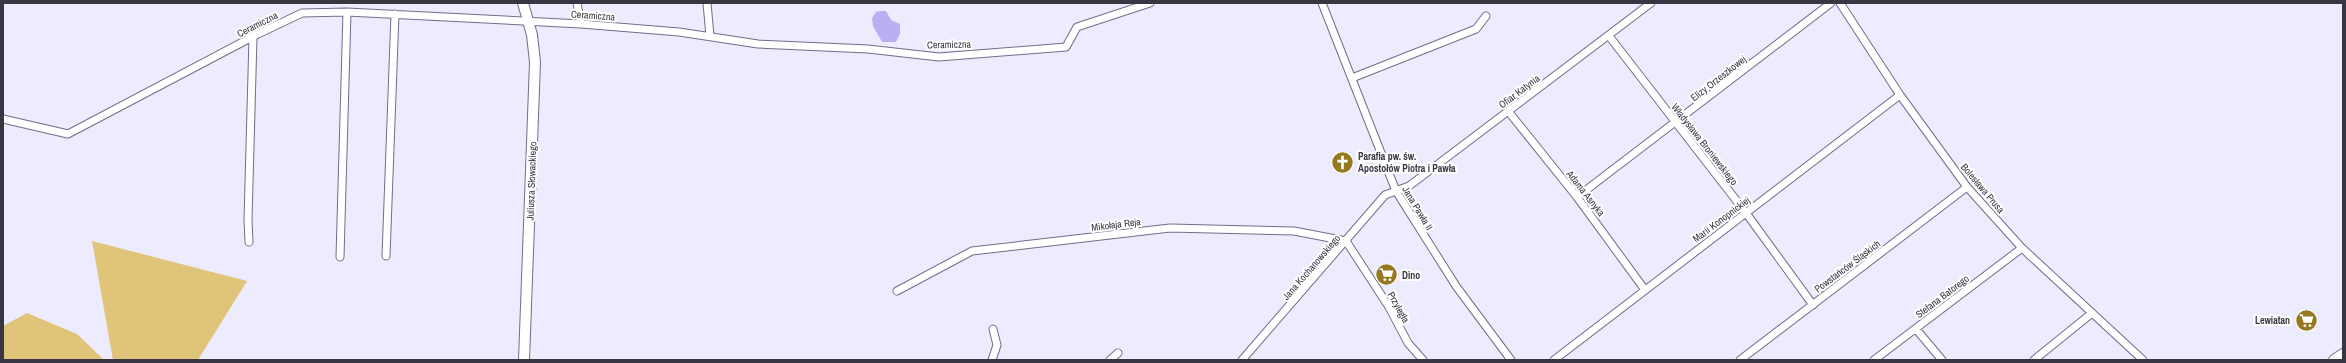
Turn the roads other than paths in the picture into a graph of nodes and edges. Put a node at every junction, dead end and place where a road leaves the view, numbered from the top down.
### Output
1 (523, 3) edge
2 (577, 3) edge
3 (707, 3) edge
4 (1150, 3) edge
5 (1322, 3) edge
6 (1652, 3) edge
7 (1831, 3) edge
8 (1840, 3) edge
9 (347, 12) junction
10 (396, 14) junction
11 (1486, 16) dead end
12 (529, 22) junction
13 (581, 24) junction
14 (710, 36) junction
15 (1609, 36) junction
16 (253, 37) junction
17 (1352, 78) junction
18 (1900, 95) junction
19 (1508, 111) junction
20 (3, 119) edge
21 (1676, 123) junction
22 (1967, 188) junction
23 (1396, 191) junction
24 (1577, 197) junction
25 (1746, 213) junction
26 (250, 242) dead end
27 (1346, 242) junction
28 (2022, 248) junction
29 (386, 256) dead end
30 (340, 257) dead end
31 (1645, 290) junction
32 (897, 291) dead end
33 (1812, 305) junction
34 (2092, 313) junction
35 (993, 329) dead end
36 (1916, 329) junction
37 (1118, 354) dead end
38 (2343, 354) edge
39 (524, 360) edge
40 (992, 360) edge
41 (1110, 360) edge
42 (1242, 360) edge
43 (1423, 360) edge
44 (1511, 360) edge
45 (1554, 360) edge
46 (1740, 360) edge
47 (1874, 360) edge
48 (1942, 360) edge
49 (2034, 360) edge
50 (2143, 360) edge
51 (2334, 360) edge

1 - 12 street, Juliusza Słowackiego
2 - 13 street
3 - 14 street
4 - 14 street, Ceramiczna
5 - 17 street, Jana Pawła II
6 - 15 street, Ofiar Katynia
7 - 21 street, Elizy Orzeszkowej
8 - 18 street, Bolesława Prusa
9 - 10 street, Ceramiczna
9 - 16 street, Ceramiczna
9 - 30 street
10 - 12 street, Ceramiczna
10 - 29 street
11 - 17 street
12 - 13 street, Ceramiczna
12 - 39 street, Juliusza Słowackiego
13 - 14 street, Ceramiczna
15 - 19 street, Ofiar Katynia
15 - 21 street, Władysława Broniewskiego
16 - 20 street, Ceramiczna
16 - 26 street
17 - 23 street, Jana Pawła II
18 - 22 street, Bolesława Prusa
18 - 25 street, Marii Konopnickiej
19 - 23 street, Ofiar Katynia
19 - 24 street, Adama Asnyka
21 - 24 street, Elizy Orzeszkowej
21 - 25 street, Władysława Broniewskiego
22 - 28 street, Bolesława Prusa
22 - 33 street, Powstańców Śląskich
23 - 27 street, Jana Kochanowskiego
23 - 44 street, Jana Pawła II
24 - 31 street, Adama Asnyka
25 - 31 street, Marii Konopnickiej
25 - 33 street, Władysława Broniewskiego
27 - 32 street, Mikołaja Reja
27 - 42 street, Jana Kochanowskiego
27 - 43 street, Przyległa
28 - 34 street, Bolesława Prusa
28 - 36 street, Stefana Batorego
31 - 45 street, Marii Konopnickiej
33 - 46 street, Powstańców Śląskich
34 - 49 street
34 - 50 street, Bolesława Prusa
35 - 40 street
36 - 47 street, Stefana Batorego
36 - 48 street
37 - 41 street
38 - 51 street

